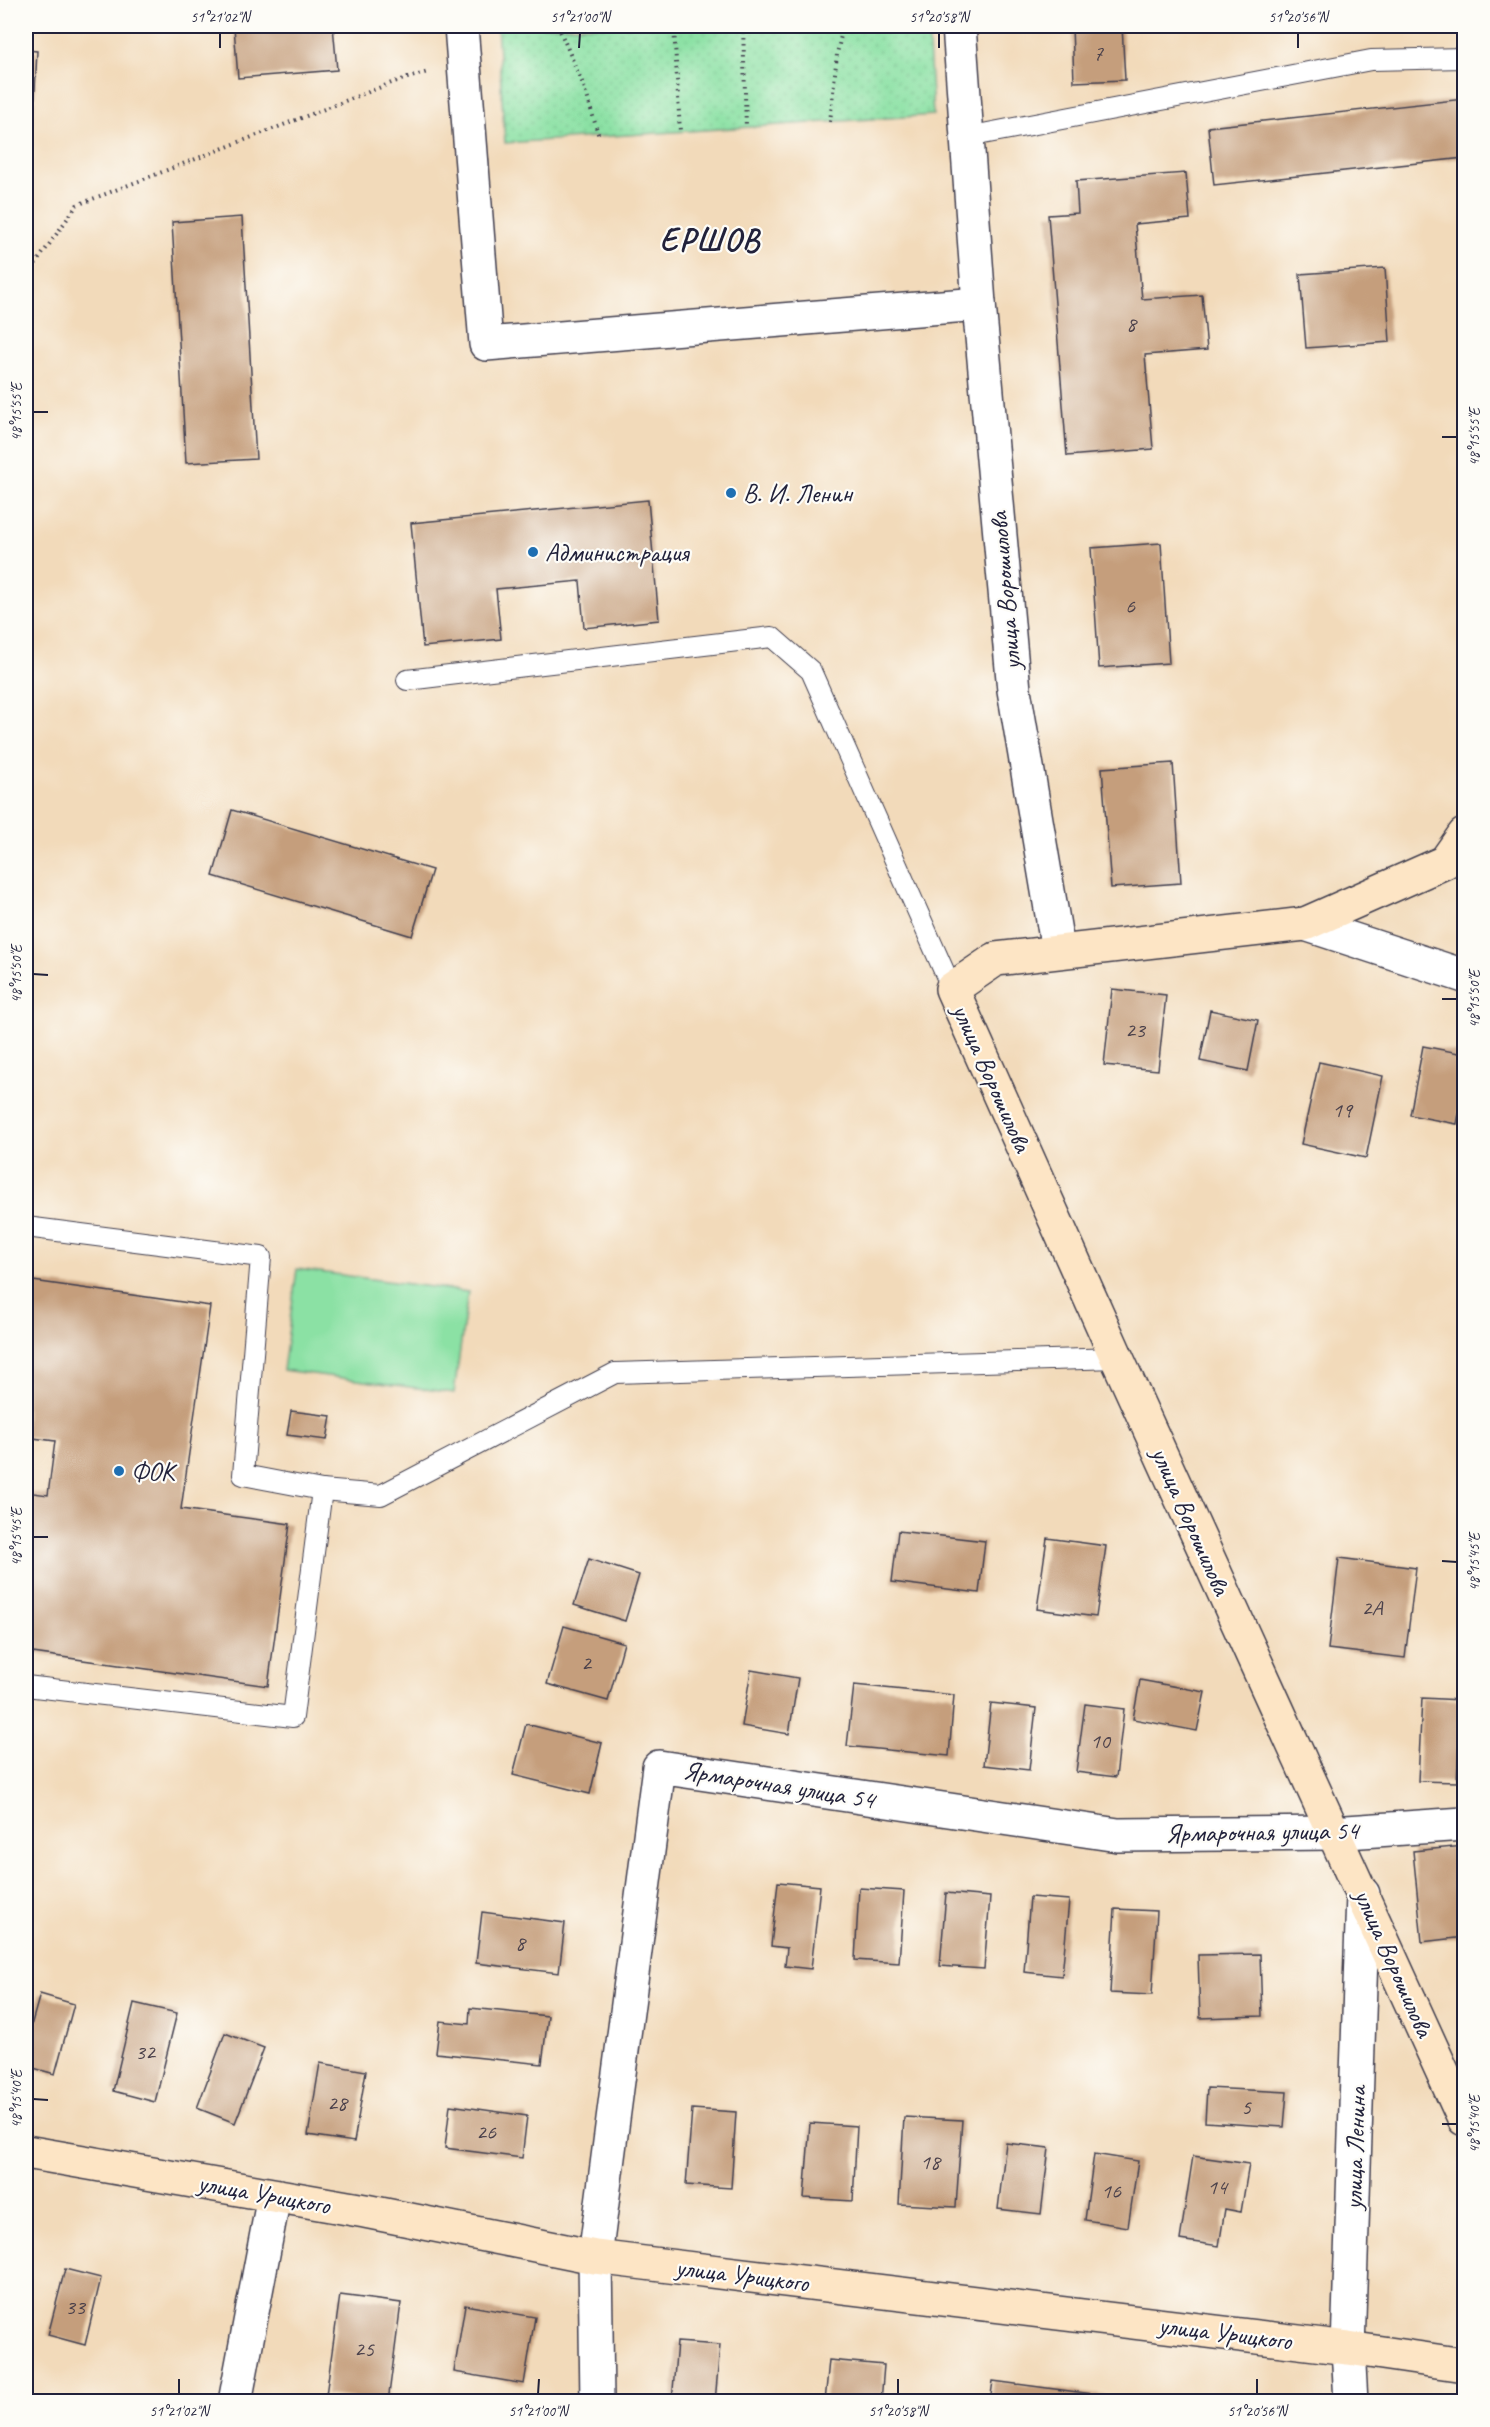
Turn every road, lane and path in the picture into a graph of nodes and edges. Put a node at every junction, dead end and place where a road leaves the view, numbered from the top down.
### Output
1 (460, 26) edge
2 (558, 26) edge
3 (674, 26) edge
4 (743, 26) edge
5 (843, 26) edge
6 (959, 26) edge
7 (1464, 58) edge
8 (464, 62) junction
9 (830, 122) dead end
10 (746, 128) dead end
11 (680, 132) dead end
12 (599, 137) dead end
13 (967, 137) junction
14 (26, 292) edge
15 (979, 304) junction
16 (407, 680) dead end
17 (1464, 835) edge
18 (1305, 924) junction
19 (1058, 950) junction
20 (1464, 976) edge
21 (952, 989) junction
22 (26, 1227) edge
23 (1117, 1358) junction
24 (322, 1490) junction
25 (26, 1686) edge
26 (1464, 1824) edge
27 (1332, 1833) junction
28 (1363, 1894) junction
29 (1464, 2119) edge
30 (26, 2152) edge
31 (274, 2196) junction
32 (595, 2258) junction
33 (1348, 2348) junction
34 (1464, 2365) edge
35 (235, 2402) edge
36 (597, 2402) edge
37 (1351, 2402) edge

1 - 8 street
2 - 12 path
3 - 11 path
4 - 10 path
5 - 9 path
6 - 13 street, улица Ворошилова
7 - 13 lane
8 - 14 path
8 - 15 street
13 - 15 street, улица Ворошилова
15 - 19 street, улица Ворошилова
16 - 21 lane
17 - 18 street
18 - 19 street
18 - 20 street
19 - 21 street, улица Ворошилова
21 - 23 street, улица Ворошилова
22 - 24 lane
23 - 24 lane
23 - 27 street, улица Ворошилова
24 - 25 lane
26 - 27 street, Ярмарочная улица 54
27 - 28 street, улица Ворошилова
27 - 32 street, Ярмарочная улица 54
28 - 29 street, улица Ворошилова
28 - 33 street, улица Ленина
30 - 31 street, улица Урицкого
31 - 32 street, улица Урицкого
31 - 35 street
32 - 33 street, улица Урицкого
32 - 36 street, Ярмарочная улица 54
33 - 34 street, улица Урицкого
33 - 37 street, улица Ленина

